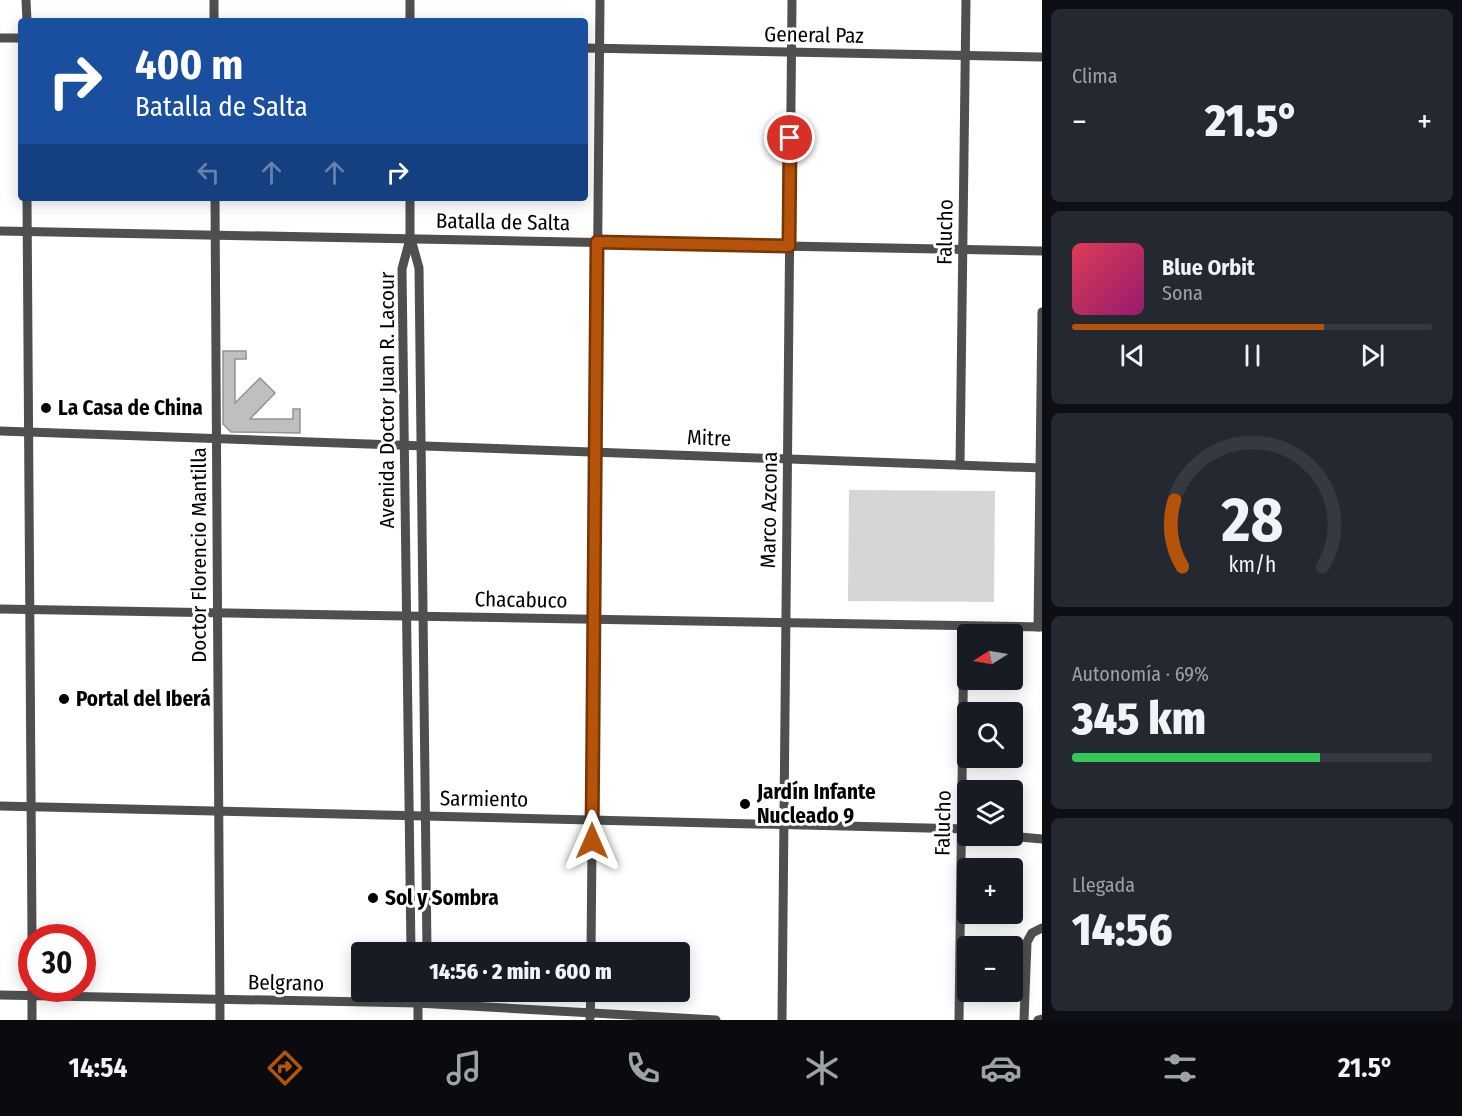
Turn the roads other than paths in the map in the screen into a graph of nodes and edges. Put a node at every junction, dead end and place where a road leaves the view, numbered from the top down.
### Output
1 (26, 0) edge
2 (214, 0) edge
3 (410, 0) edge
4 (600, 0) edge
5 (792, 0) edge
6 (966, 0) edge
7 (27, 18) edge
8 (214, 18) edge
9 (410, 18) edge
10 (0, 38) edge
11 (18, 38) edge
12 (588, 48) edge
13 (599, 49) junction
14 (791, 52) junction
15 (965, 55) junction
16 (1042, 57) edge
17 (27, 201) edge
18 (215, 201) edge
19 (410, 201) edge
20 (0, 231) edge
21 (28, 231) junction
22 (215, 235) junction
23 (410, 239) junction
24 (597, 242) junction
25 (789, 246) junction
26 (963, 249) junction
27 (1042, 251) edge
28 (1042, 312) edge
29 (0, 431) edge
30 (29, 432) junction
31 (217, 439) junction
32 (412, 446) junction
33 (596, 452) junction
34 (788, 459) junction
35 (960, 465) junction
36 (1040, 468) edge
37 (0, 609) edge
38 (30, 609) junction
39 (218, 613) junction
40 (405, 616) junction
41 (422, 616) junction
42 (594, 620) junction
43 (786, 623) junction
44 (957, 626) edge
45 (1023, 627) edge
46 (1040, 627) edge
47 (964, 690) edge
48 (964, 780) edge
49 (0, 806) edge
50 (31, 807) junction
51 (219, 811) junction
52 (409, 815) junction
53 (425, 815) junction
54 (592, 819) junction
55 (784, 823) junction
56 (957, 828) edge
57 (1023, 837) edge
58 (1042, 839) edge
59 (964, 846) edge
60 (32, 924) edge
61 (1042, 928) edge
62 (411, 942) edge
63 (427, 942) edge
64 (591, 942) edge
65 (18, 993) edge
66 (96, 994) edge
67 (0, 995) edge
68 (220, 999) junction
69 (32, 1002) edge
70 (591, 1002) edge
71 (418, 1003) junction
72 (590, 1017) edge
73 (32, 1020) edge
74 (220, 1020) edge
75 (418, 1020) edge
76 (716, 1020) edge
77 (782, 1020) edge
78 (959, 1020) edge
79 (1024, 1020) edge

1 - 7 street
2 - 8 street
3 - 9 street
4 - 13 street
5 - 14 street, Marco Azcona
6 - 15 street, Falucho
10 - 11 street
12 - 13 street, General Paz
13 - 14 street, General Paz
13 - 24 street
14 - 15 street, General Paz
14 - 25 street, Marco Azcona
15 - 16 street, General Paz
15 - 26 street, Falucho
17 - 21 street
18 - 22 street, Doctor Florencio Mantilla
19 - 23 street
20 - 21 street, Batalla de Salta
21 - 22 street, Batalla de Salta
21 - 30 street
22 - 23 street, Batalla de Salta
22 - 31 street, Doctor Florencio Mantilla
23 - 24 street, Batalla de Salta
23 - 32 street, Avenida Doctor Juan R. Lacour
23 - 32 street, Avenida Doctor Juan R. Lacour
24 - 25 street, Batalla de Salta
24 - 33 street
25 - 26 street, Batalla de Salta
25 - 34 street, Marco Azcona
26 - 27 street, Batalla de Salta
26 - 35 street, Falucho
28 - 36 street
29 - 30 street, Mitre
30 - 31 street, Mitre
30 - 38 street
31 - 32 street, Mitre
31 - 39 street, Doctor Florencio Mantilla
32 - 33 street, Mitre
32 - 40 street, Avenida Doctor Juan R. Lacour
32 - 41 street, Avenida Doctor Juan R. Lacour
33 - 34 street, Mitre
33 - 42 street
34 - 35 street, Mitre
34 - 43 street, Marco Azcona
35 - 36 street, Mitre
36 - 46 street
37 - 38 street, Chacabuco
38 - 39 street, Chacabuco
38 - 50 street
39 - 40 street, Chacabuco
39 - 51 street, Doctor Florencio Mantilla
40 - 41 street, Chacabuco
40 - 52 street, Avenida Doctor Juan R. Lacour
41 - 42 street, Chacabuco
41 - 53 street, Avenida Doctor Juan R. Lacour
42 - 43 street, Chacabuco
42 - 54 street
43 - 44 street, Chacabuco
43 - 55 street, Marco Azcona
45 - 46 street, Chacabuco
47 - 48 street, Falucho
49 - 50 street, Sarmiento
50 - 51 street, Sarmiento
50 - 60 street
51 - 52 street, Sarmiento
51 - 68 street, Doctor Florencio Mantilla
52 - 53 street, Sarmiento
52 - 62 street, Avenida Doctor Juan R. Lacour
53 - 54 street, Sarmiento
53 - 63 street, Avenida Doctor Juan R. Lacour
54 - 55 street, Sarmiento
54 - 64 street
55 - 56 street, Sarmiento
55 - 77 street, Marco Azcona
57 - 58 street
59 - 78 street, Falucho
61 - 79 street
65 - 67 street, Belgrano
66 - 68 street, Belgrano
68 - 71 street, Belgrano
68 - 74 street, Doctor Florencio Mantilla
69 - 73 street
70 - 72 street
71 - 72 street, Belgrano
71 - 75 street
72 - 76 street, Belgrano

